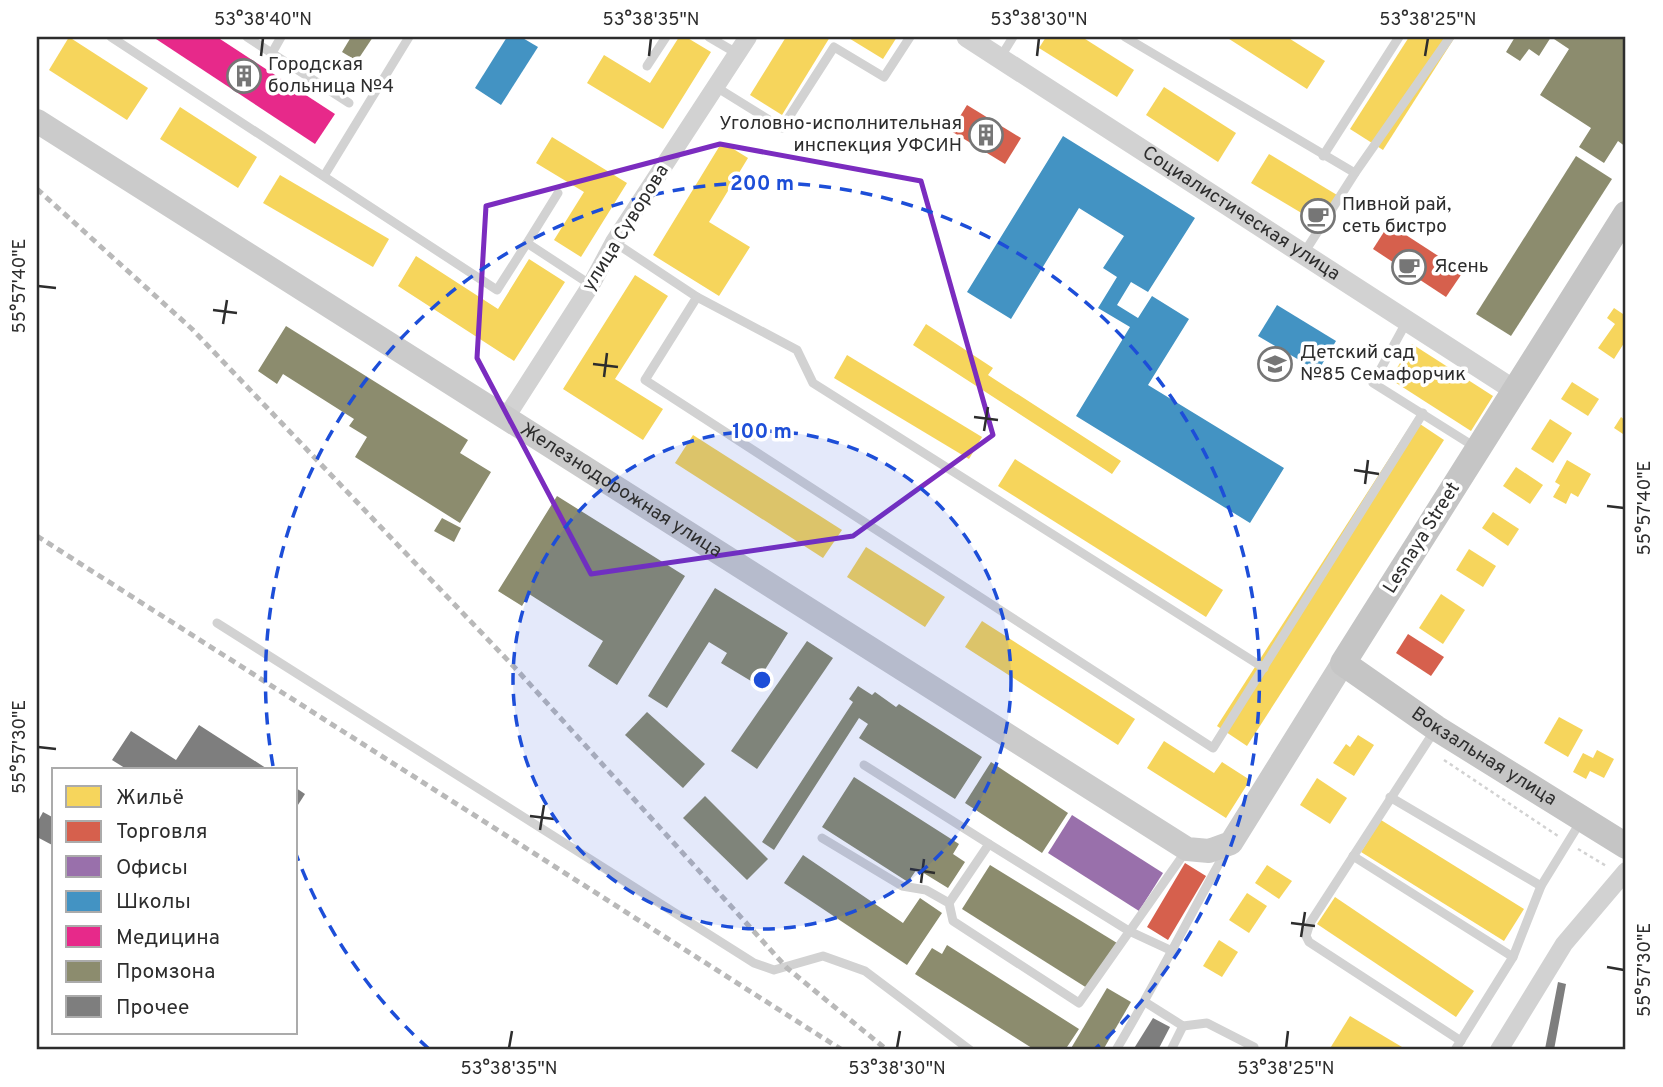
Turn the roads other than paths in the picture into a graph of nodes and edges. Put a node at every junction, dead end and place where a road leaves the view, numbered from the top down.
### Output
1 (111, 37) edge
2 (247, 37) edge
3 (281, 37) edge
4 (409, 37) edge
5 (666, 37) edge
6 (709, 37) edge
7 (748, 37) edge
8 (909, 37) edge
9 (967, 37) edge
10 (1013, 37) edge
11 (1125, 37) edge
12 (1399, 37) edge
13 (1450, 37) edge
14 (1136, 40) edge
15 (272, 53) junction
16 (738, 54) junction
17 (1000, 58) junction
18 (647, 66) dead end
19 (716, 87) junction
20 (349, 103) dead end
21 (37, 121) edge
22 (1323, 156) junction
23 (1355, 173) junction
24 (324, 176) junction
25 (558, 194) dead end
26 (1626, 214) edge
27 (614, 242) junction
28 (527, 243) junction
29 (1304, 253) junction
30 (591, 285) junction
31 (697, 297) junction
32 (1407, 321) junction
33 (1514, 390) junction
34 (1423, 413) junction
35 (505, 419) junction
36 (1478, 449) junction
37 (217, 623) dead end
38 (1343, 663) junction
39 (1264, 668) junction
40 (1430, 737) junction
41 (864, 765) dead end
42 (1390, 797) junction
43 (1581, 819) junction
44 (822, 838) dead end
45 (989, 844) junction
46 (1626, 846) edge
47 (1209, 848) junction
48 (1353, 856) junction
49 (1625, 874) edge
50 (1541, 886) junction
51 (949, 903) junction
52 (1129, 931) junction
53 (1170, 950) junction
54 (1513, 957) junction
55 (1144, 1002) junction
56 (1183, 1026) junction
57 (1461, 1041) junction
58 (970, 1050) edge
59 (1116, 1050) edge
60 (1171, 1050) edge
61 (1252, 1050) edge
62 (1455, 1050) edge
63 (1499, 1050) edge

1 - 24 lane
2 - 15 lane
3 - 15 lane
4 - 24 lane
5 - 18 lane
6 - 16 lane
7 - 16 street, улица Суворова
8 - 19 lane
9 - 17 street, Социалистическая улица
10 - 17 lane
11 - 14 lane
12 - 22 lane
13 - 23 lane
14 - 22 lane
15 - 20 lane
16 - 19 street, улица Суворова
17 - 29 street, Социалистическая улица
19 - 27 street, улица Суворова
21 - 35 main road, Железнодорожная улица
22 - 23 lane
23 - 29 lane
24 - 28 lane
25 - 28 lane
26 - 33 main road, Lesnaya Street
27 - 30 street, улица Суворова
27 - 31 lane
28 - 30 lane
29 - 32 street, Социалистическая улица
30 - 35 street, улица Суворова
31 - 39 lane
31 - 39 lane
32 - 33 street, Социалистическая улица
32 - 34 lane
33 - 36 main road, Lesnaya Street
34 - 36 lane
34 - 39 lane
35 - 47 main road, Железнодорожная улица
36 - 38 main road, Lesnaya Street
37 - 58 lane
38 - 40 main road, Вокзальная улица
38 - 47 main road, Lesnaya Street
40 - 42 lane
40 - 43 main road, Вокзальная улица
41 - 45 lane
42 - 48 lane
42 - 50 lane
43 - 46 main road, Вокзальная улица
43 - 50 lane
44 - 51 lane
45 - 51 lane
45 - 52 lane
47 - 52 lane
47 - 53 lane
48 - 54 lane
48 - 57 lane
49 - 63 street
50 - 54 lane
51 - 52 lane
52 - 53 lane
53 - 55 lane
54 - 57 lane
55 - 56 lane
55 - 59 lane
56 - 60 lane
56 - 61 lane
57 - 62 lane

